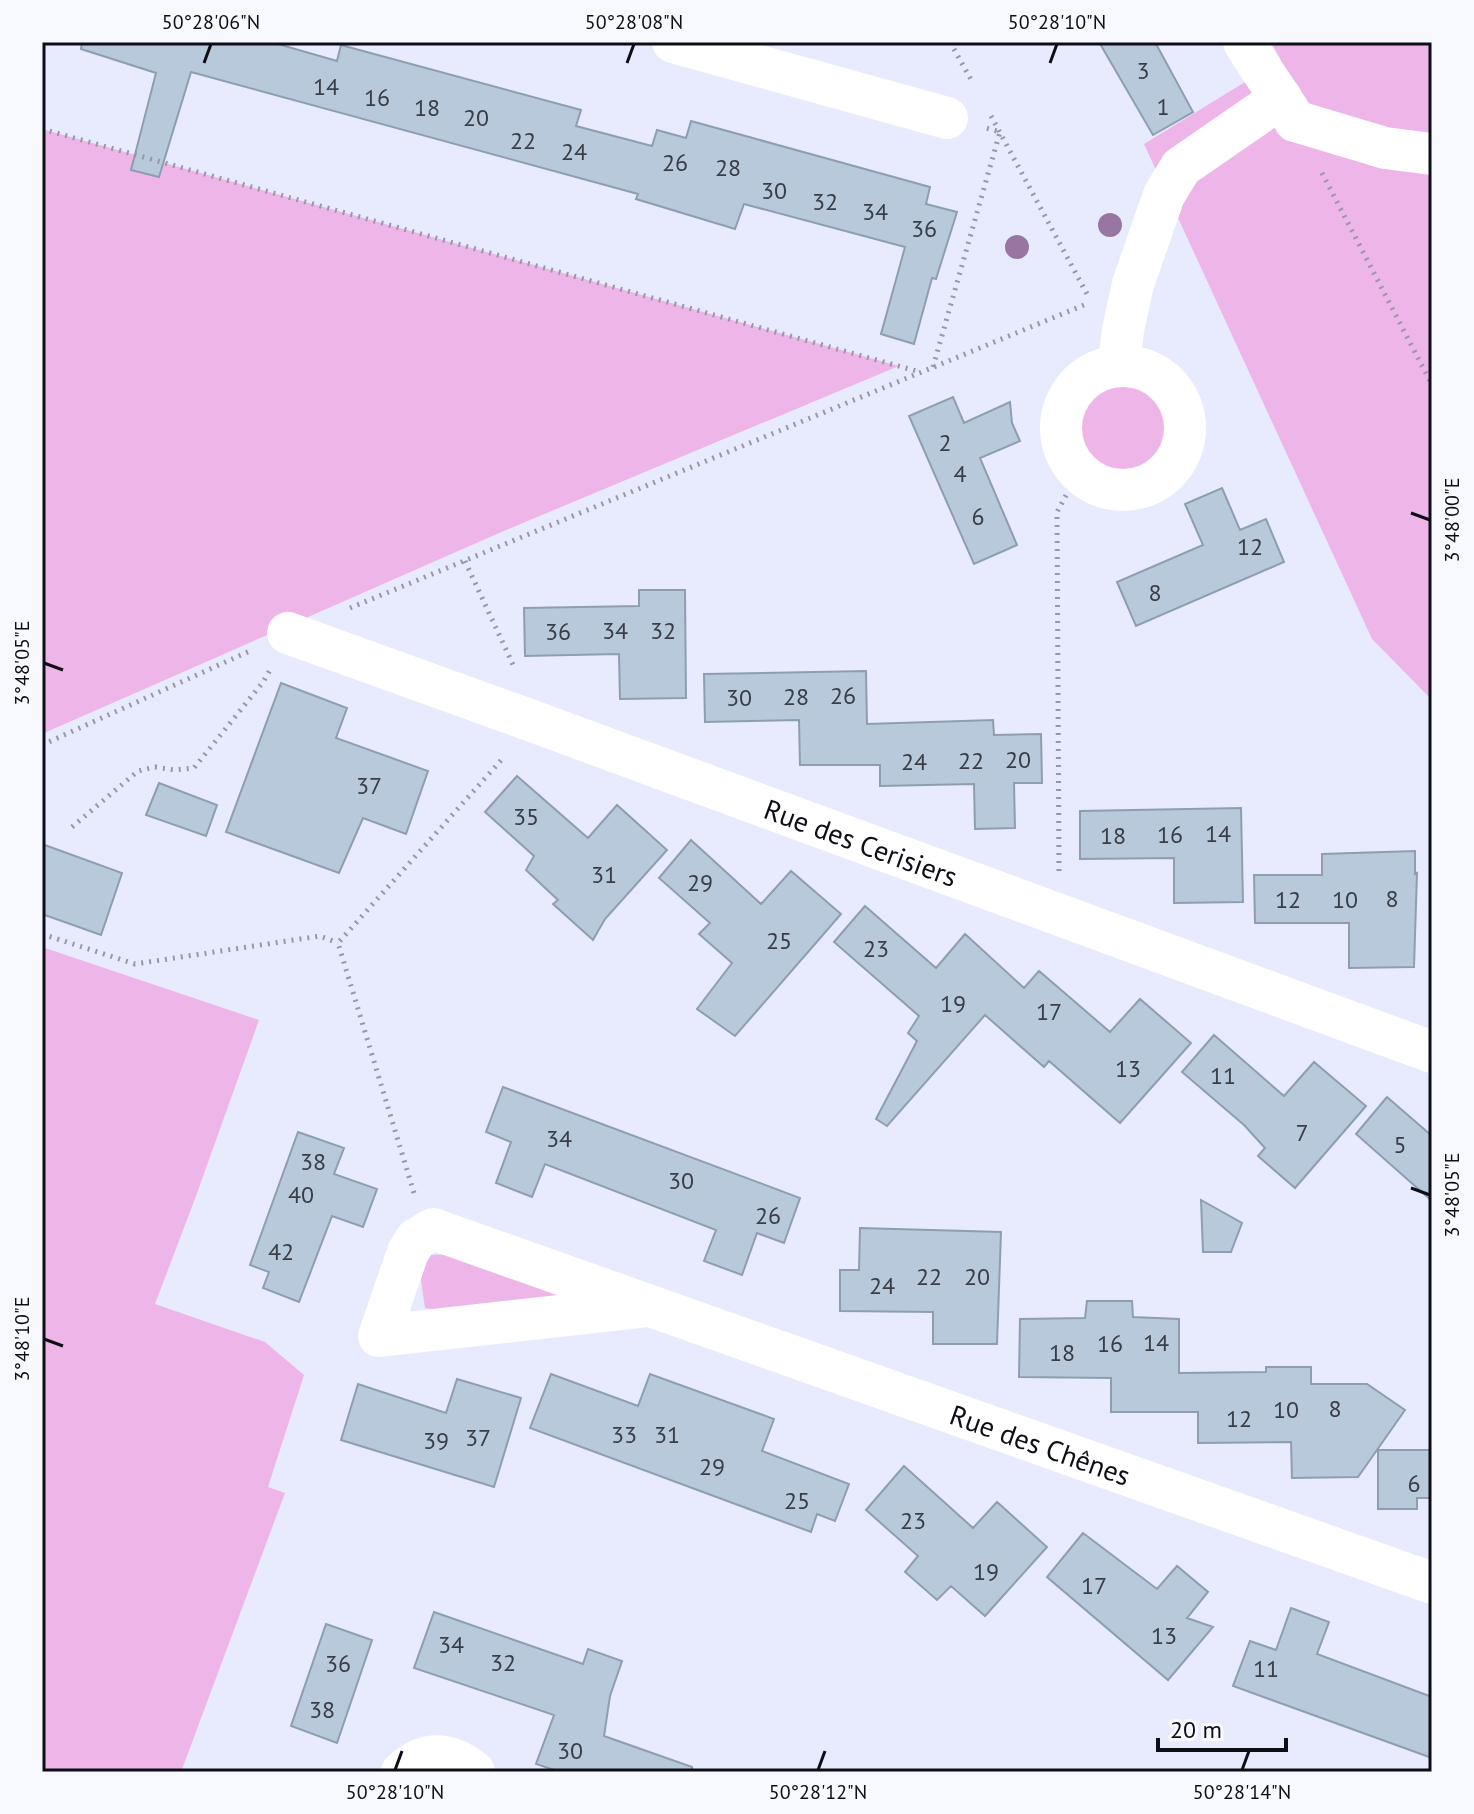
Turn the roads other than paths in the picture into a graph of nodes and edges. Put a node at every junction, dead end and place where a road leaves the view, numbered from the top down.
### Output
1 (673, 42) edge
2 (1270, 84) edge
3 (947, 118) road end
4 (1432, 154) edge
5 (1119, 366) junction
6 (288, 633) road end
7 (1432, 1052) edge
8 (649, 1306) junction
9 (1432, 1583) edge
10 (402, 1772) edge
11 (474, 1772) edge

1 - 3 street
2 - 4 street
2 - 5 street
5 - 5 street
6 - 7 street, Rue des Cerisiers
8 - 8 street, Rue des Chênes
8 - 9 street, Rue des Chênes
10 - 11 street

